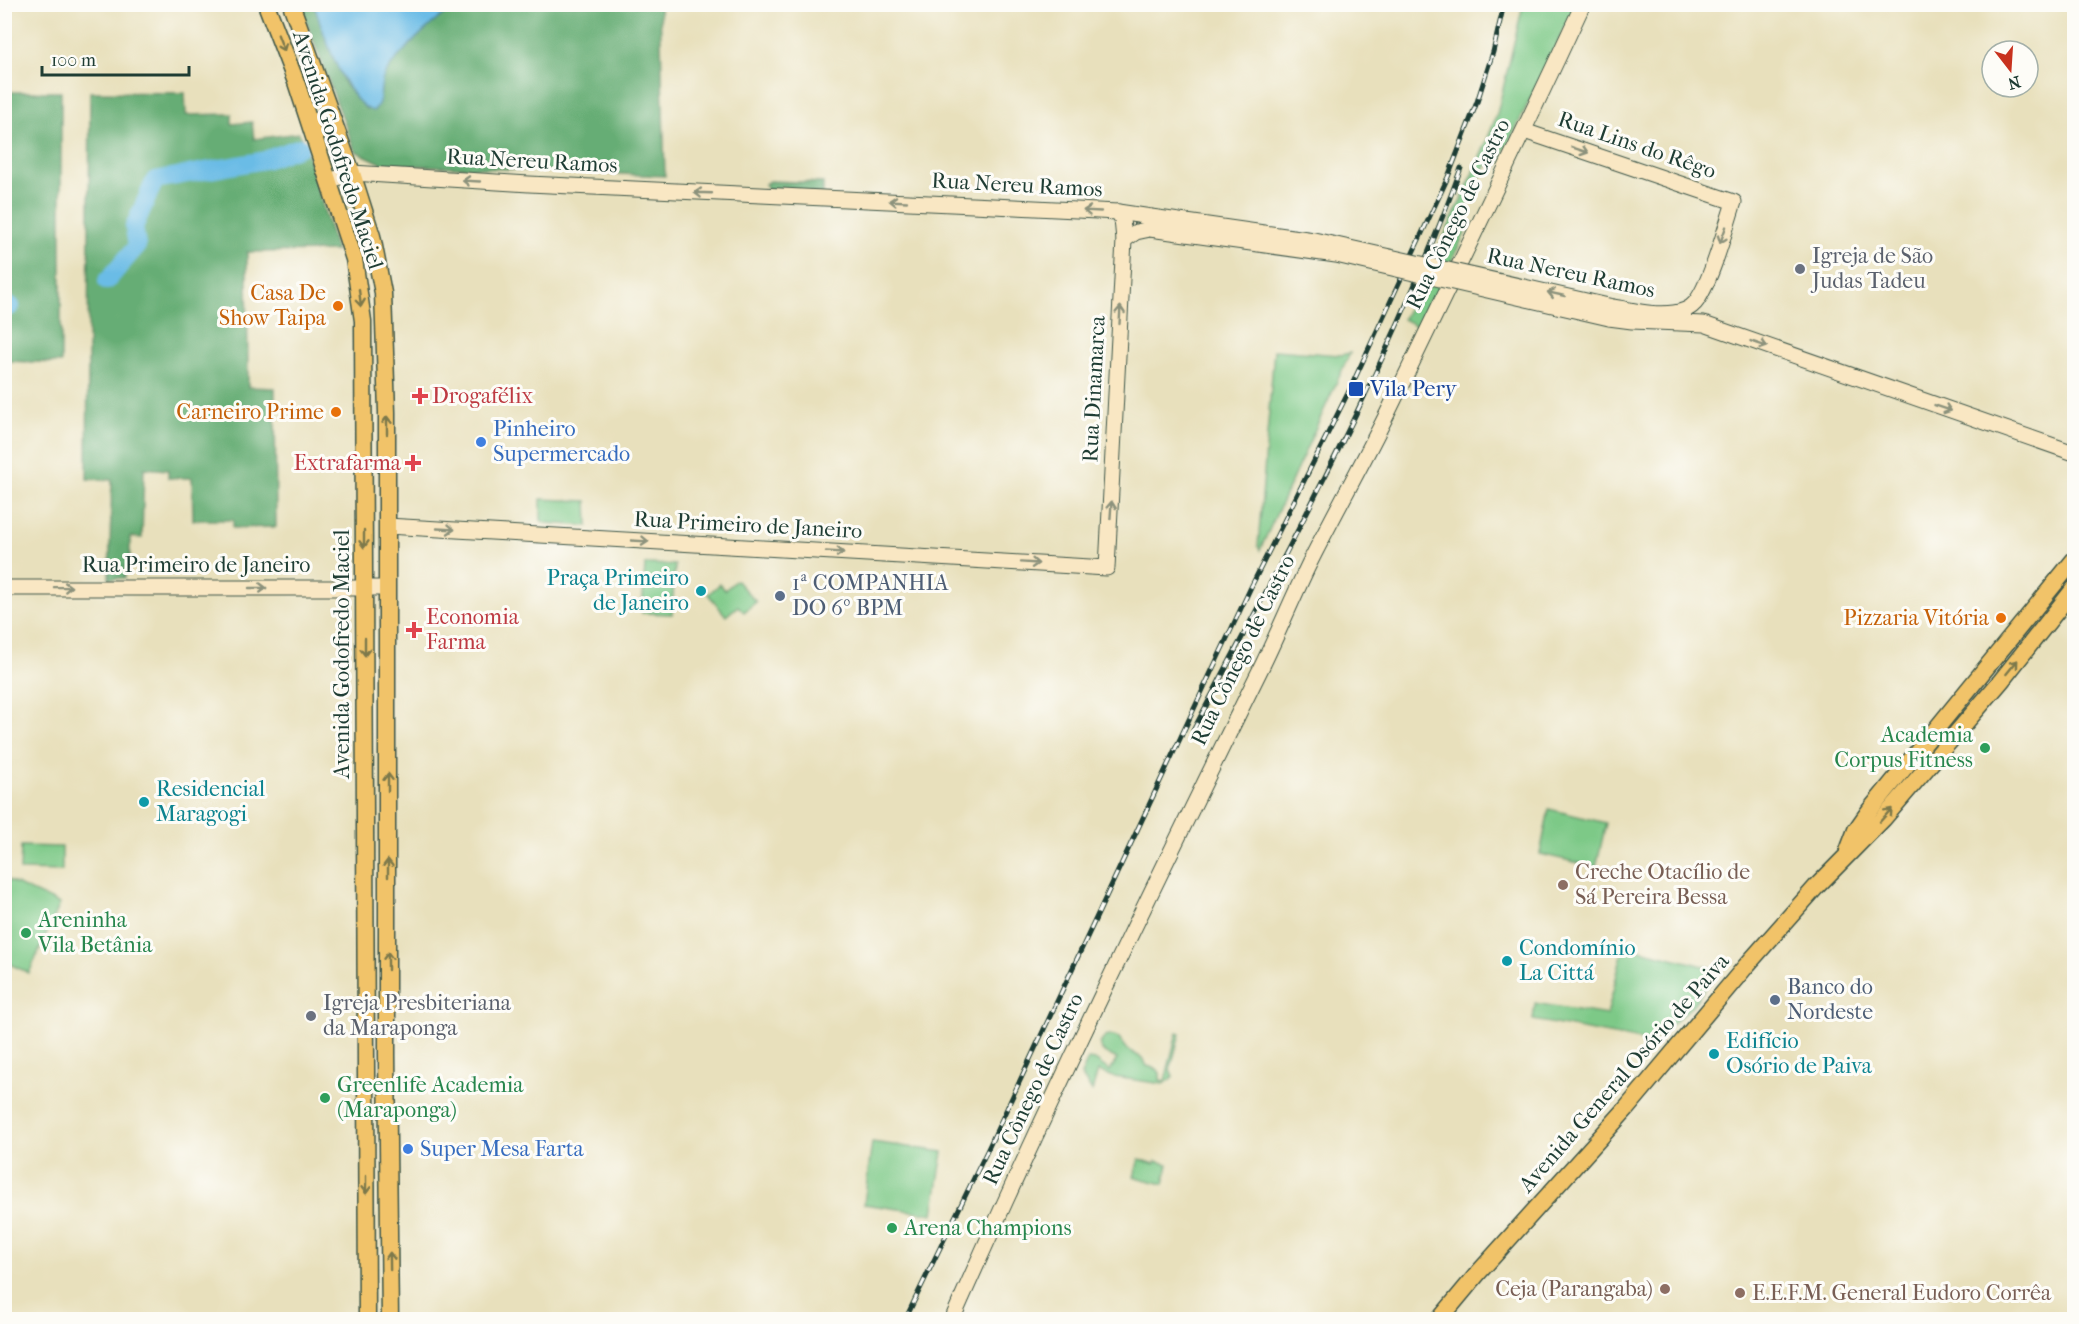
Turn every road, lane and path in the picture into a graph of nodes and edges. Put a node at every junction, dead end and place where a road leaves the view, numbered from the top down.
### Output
1 (267, 4) edge
2 (291, 4) edge
3 (1583, 4) edge
4 (1524, 131) junction
5 (352, 173) junction
6 (329, 181) junction
7 (1118, 212) junction
8 (1150, 223) junction
9 (1124, 240) junction
10 (1711, 268) junction
11 (1611, 313) junction
12 (1704, 324) junction
13 (2074, 453) edge
14 (387, 526) junction
15 (2074, 560) edge
16 (1107, 568) joint
17 (4, 588) edge
18 (364, 588) junction
19 (387, 588) junction
20 (2074, 589) edge
21 (1846, 858) junction
22 (366, 1228) junction
23 (389, 1228) junction
24 (367, 1320) edge
25 (390, 1320) edge
26 (952, 1320) edge
27 (1439, 1320) edge

1 -> 6 main road, Avenida Godofredo Maciel
2 - 5 main road, Avenida Godofredo Maciel
3 - 4 street, Rua Cônego de Castro
4 -> 10 street, Rua Lins do Rêgo
4 - 26 street, Rua Cônego de Castro
5 - 6 street, Rua Nereu Ramos
7 -> 5 street, Rua Nereu Ramos
14 -> 5 main road, Avenida Godofredo Maciel
6 -> 18 main road, Avenida Godofredo Maciel
7 - 8 street, Rua Nereu Ramos
7 - 9 street, Rua Dinamarca
8 - 9 street
8 - 11 street, Rua Nereu Ramos, bridge
16 -> 9 street, Rua Dinamarca
10 - 11 street, Rua Nereu Ramos
10 - 12 street
11 - 12 street, Rua Nereu Ramos
12 -> 13 street, Rua Nereu Ramos
14 -> 16 street, Rua Primeiro de Janeiro
14 - 19 main road, Avenida Godofredo Maciel
15 - 21 main road, Avenida General Osório de Paiva
17 -> 18 street, Rua Primeiro de Janeiro
18 - 19 street, Rua Primeiro de Janeiro
18 -> 22 main road, Avenida Godofredo Maciel
23 -> 19 main road, Avenida Godofredo Maciel
21 -> 20 main road, Avenida General Osório de Paiva
21 - 27 main road, Avenida General Osório de Paiva
22 - 23 main road
22 - 24 main road, Avenida Godofredo Maciel
25 -> 23 main road, Avenida Godofredo Maciel

